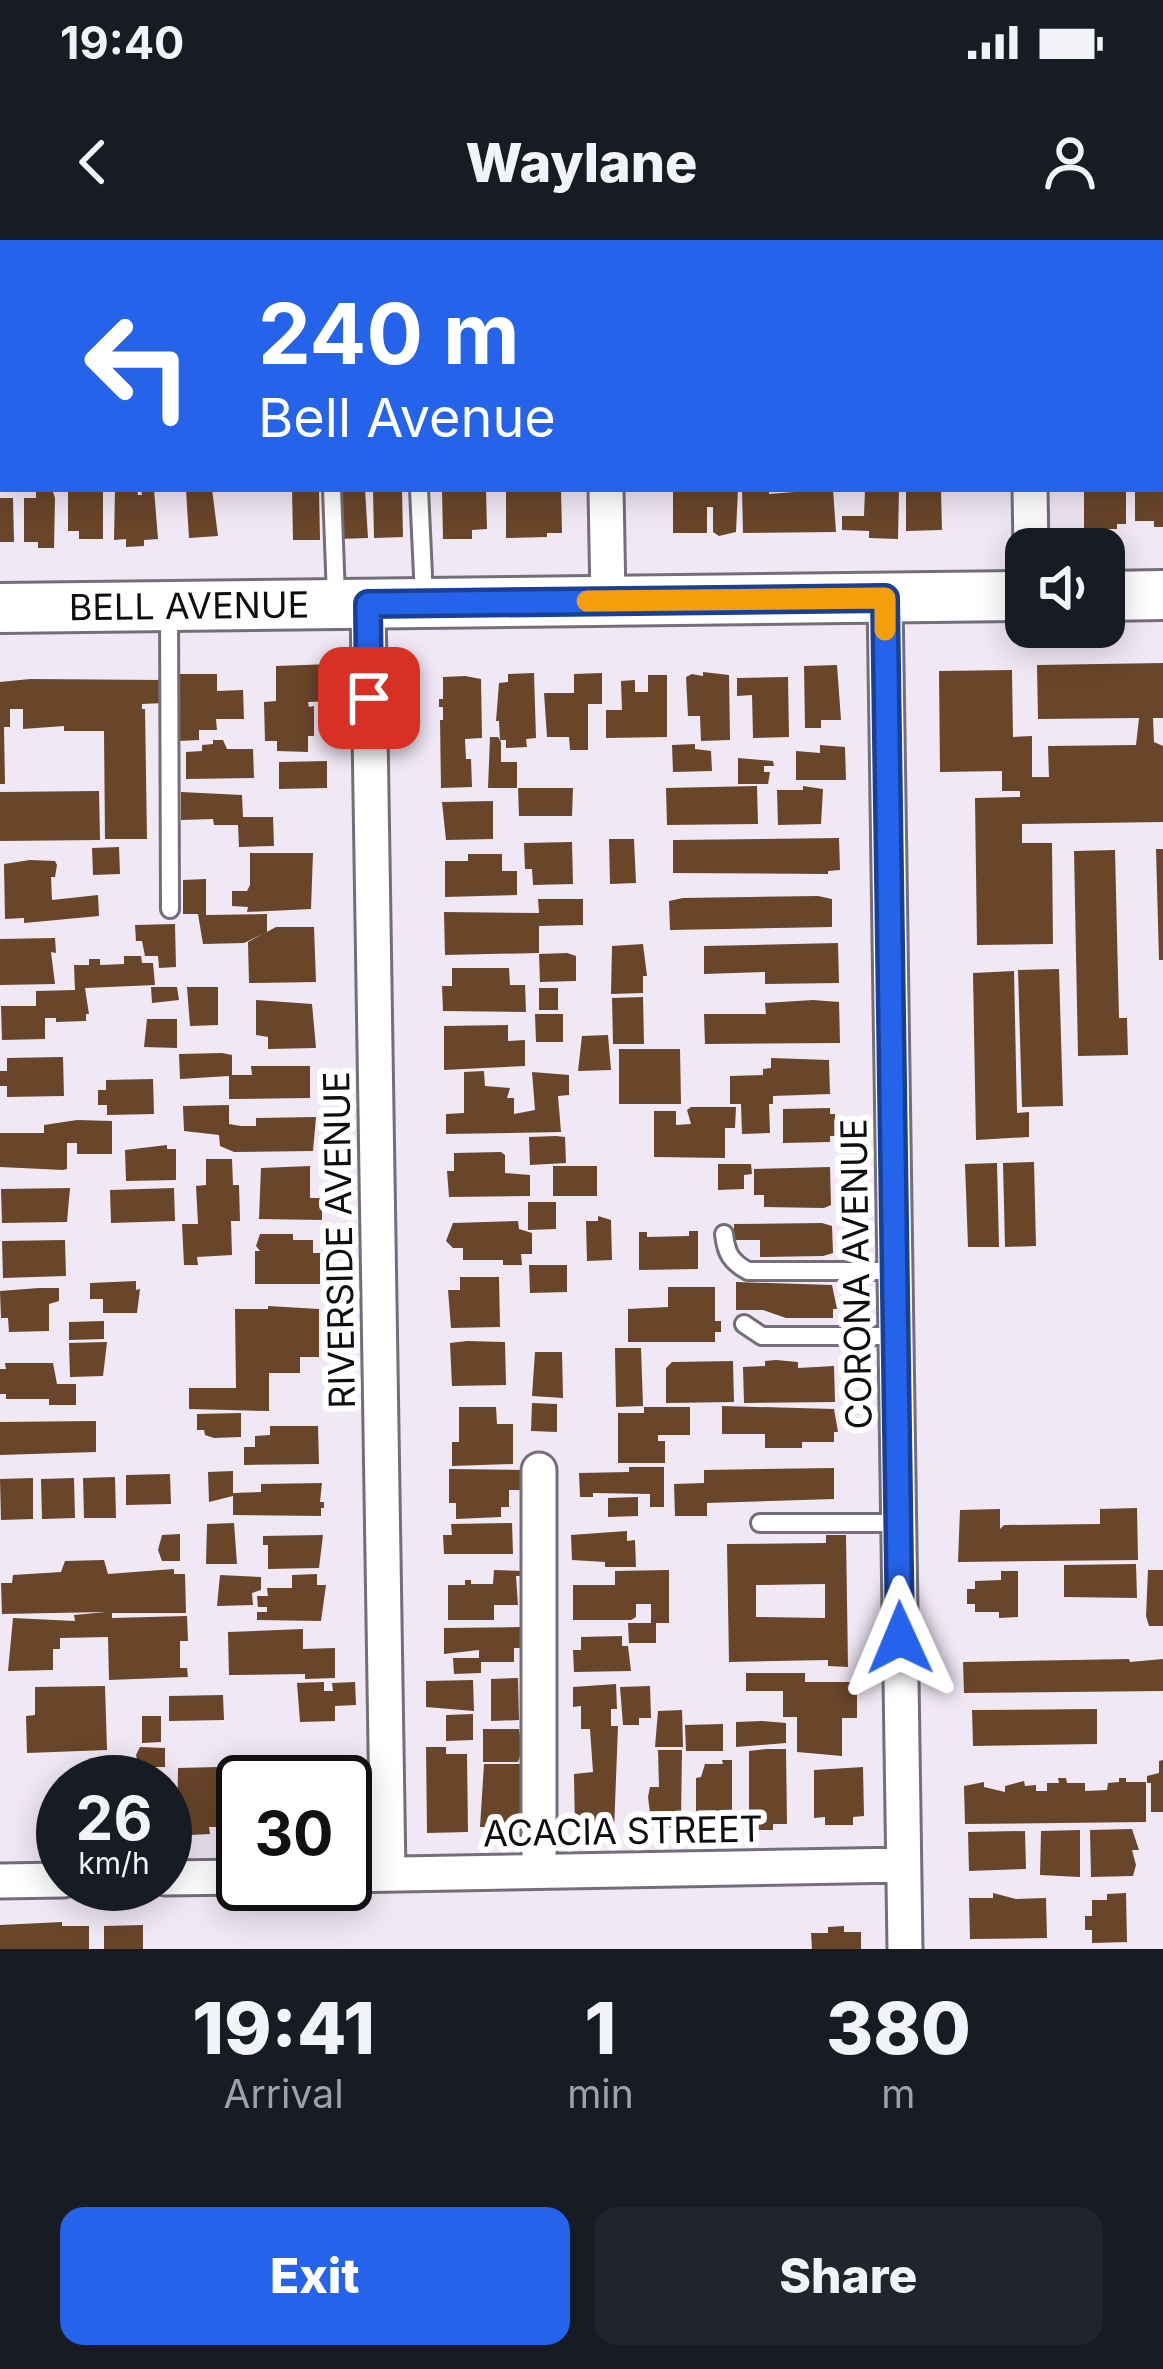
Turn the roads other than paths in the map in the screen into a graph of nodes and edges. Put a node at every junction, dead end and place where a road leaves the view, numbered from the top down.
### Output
1 (333, 492) edge
2 (419, 492) edge
3 (606, 492) edge
4 (1030, 492) edge
5 (1031, 528) edge
6 (1163, 595) edge
7 (1005, 596) edge
8 (1125, 596) edge
9 (885, 598) junction
10 (608, 601) junction
11 (352, 604) junction
12 (424, 604) junction
13 (169, 606) junction
14 (0, 608) edge
15 (170, 909) dead end
16 (724, 1234) dead end
17 (895, 1271) junction
18 (744, 1324) dead end
19 (896, 1336) junction
20 (539, 1470) dead end
21 (760, 1523) dead end
22 (898, 1523) junction
23 (903, 1864) junction
24 (538, 1871) junction
25 (372, 1874) edge
26 (388, 1874) junction
27 (36, 1880) edge
28 (0, 1881) edge
29 (905, 1949) edge

1 - 11 lane
2 - 12 lane
3 - 10 street
4 - 5 street
6 - 8 street
7 - 9 street, BELL AVENUE
9 - 10 street, BELL AVENUE
9 - 17 street, CORONA AVENUE
10 - 12 street, BELL AVENUE
11 - 12 street, BELL AVENUE
11 - 13 street, BELL AVENUE
11 - 26 street, RIVERSIDE AVENUE
13 - 14 street, BELL AVENUE
13 - 15 lane
16 - 17 lane
17 - 19 street, CORONA AVENUE
18 - 19 lane
19 - 22 street, CORONA AVENUE
20 - 24 street
21 - 22 lane
22 - 23 street, CORONA AVENUE
23 - 24 street, ACACIA STREET
23 - 29 street, CORONA AVENUE
24 - 26 street, ACACIA STREET
25 - 26 street, ACACIA STREET
27 - 28 street

